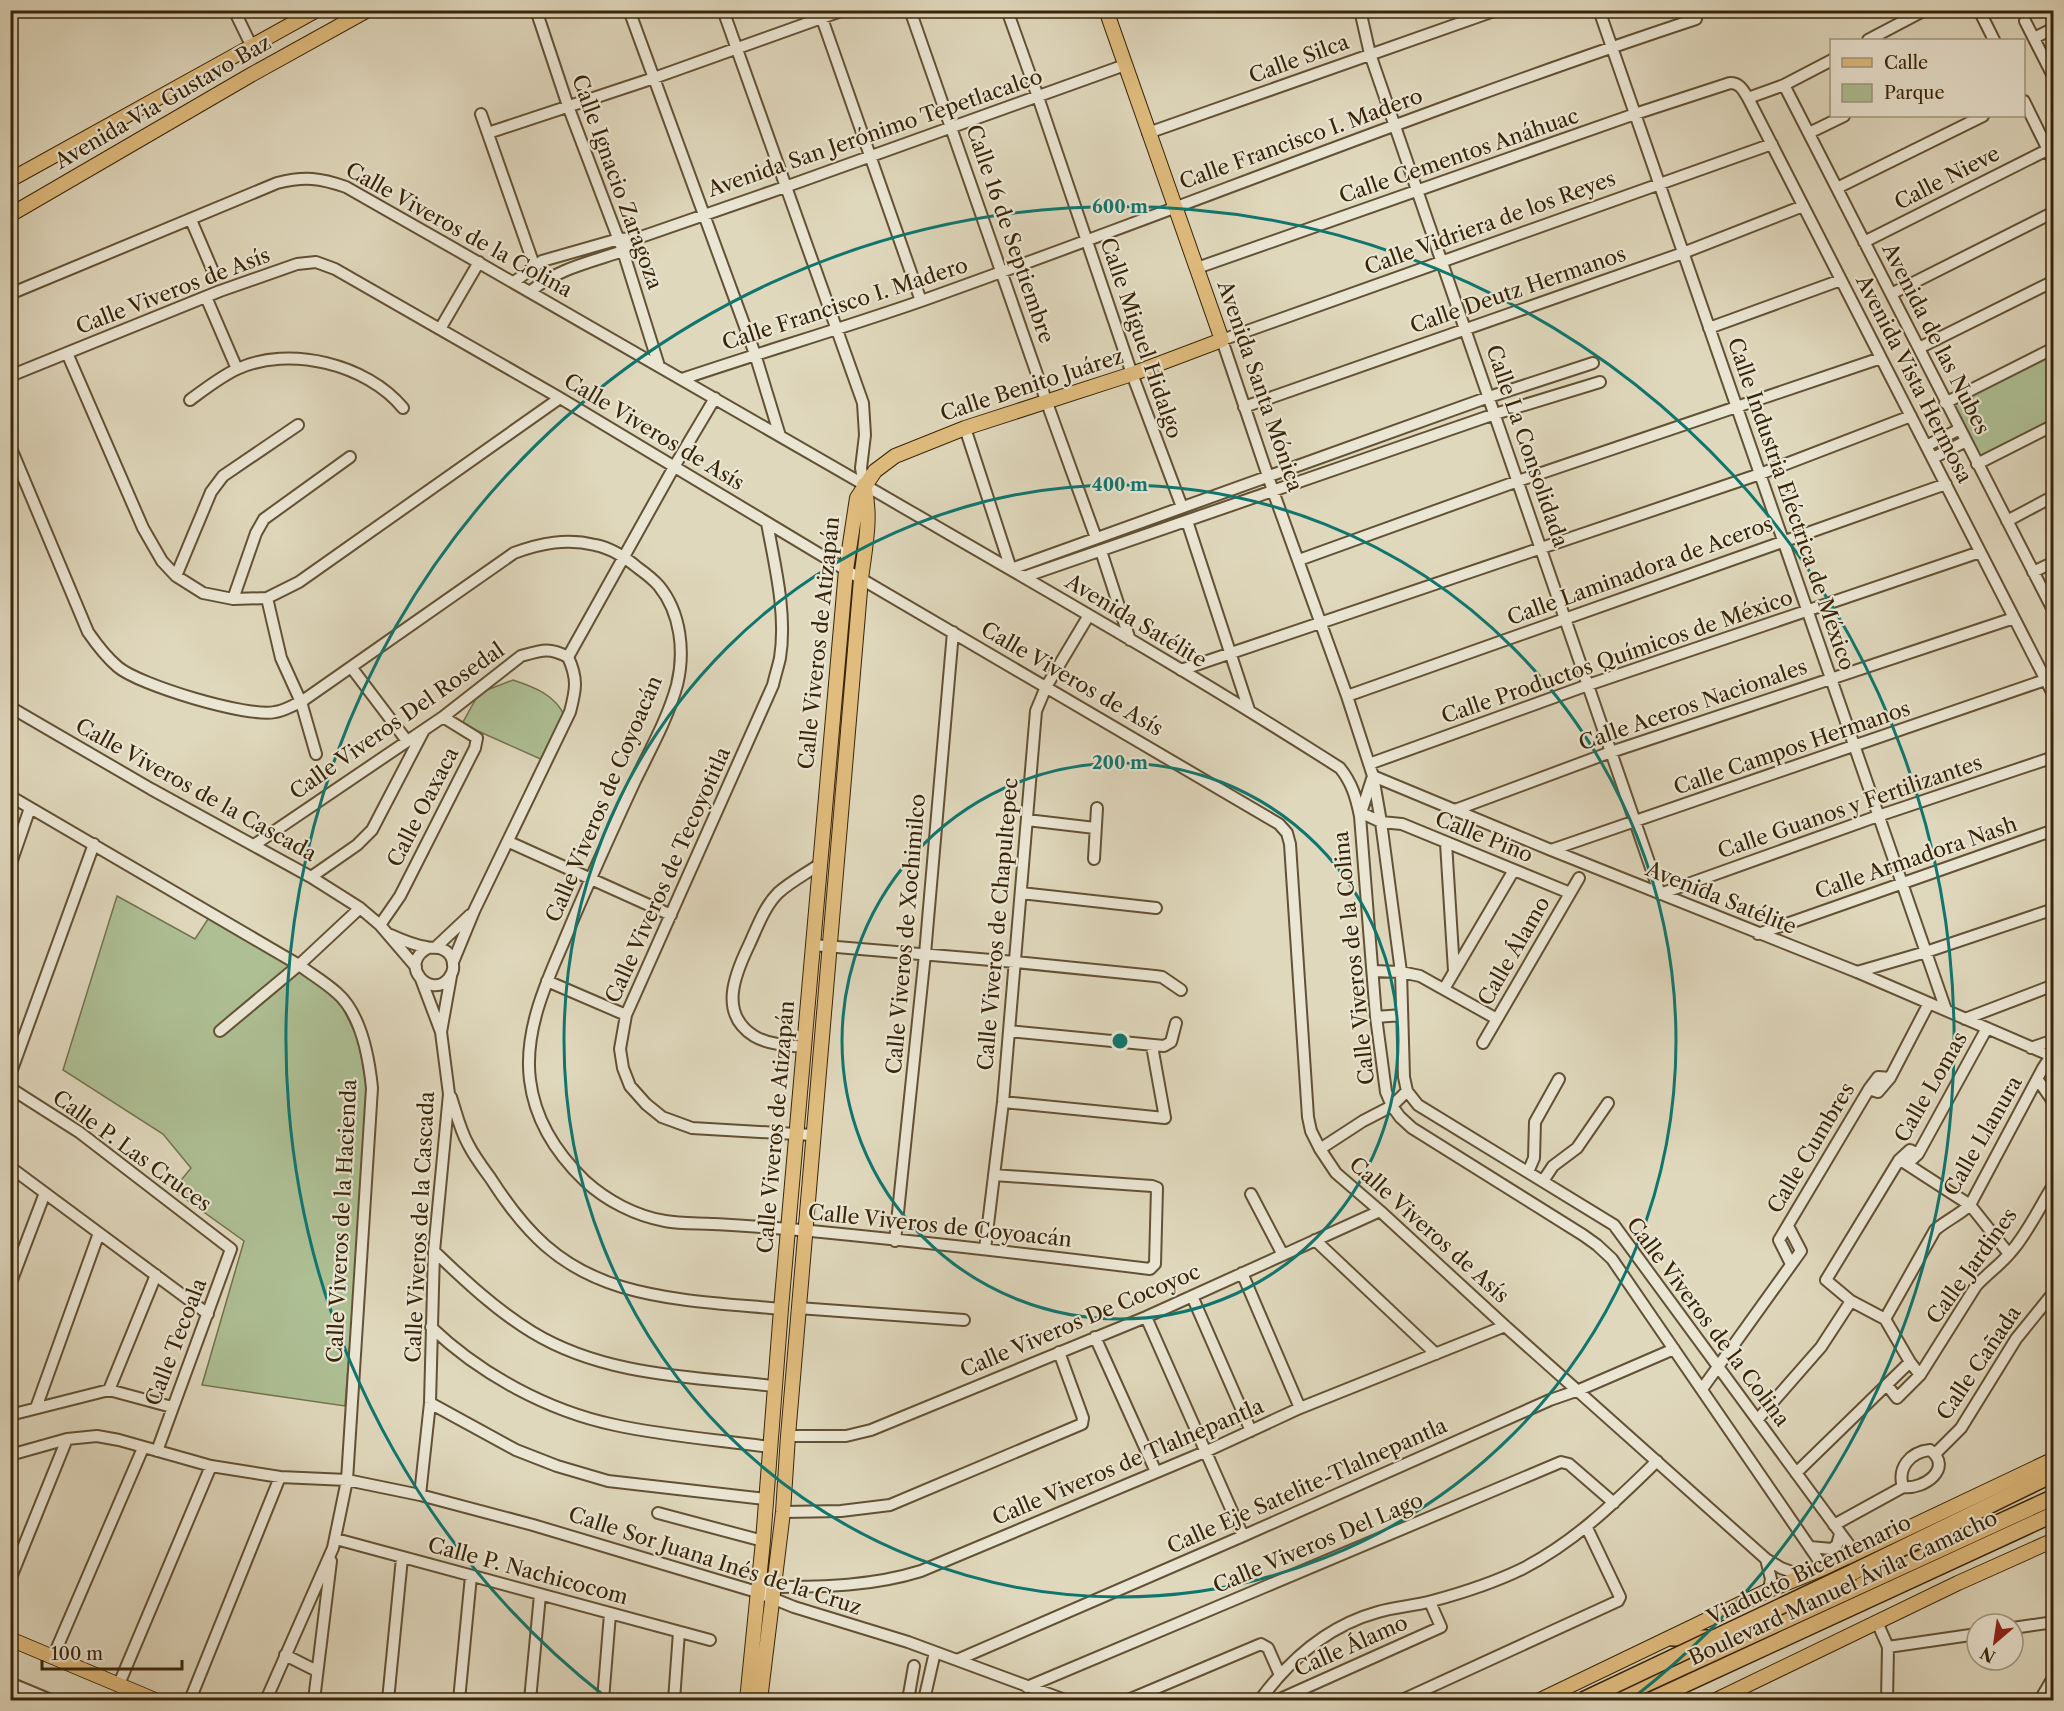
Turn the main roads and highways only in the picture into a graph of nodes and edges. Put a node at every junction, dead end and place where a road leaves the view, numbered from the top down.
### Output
1 (317, 10) edge
2 (368, 10) edge
3 (1106, 10) edge
4 (10, 180) edge
5 (10, 214) edge
6 (1222, 340) joint
7 (864, 485) junction
8 (2054, 1459) edge
9 (2054, 1474) edge
10 (2054, 1497) edge
11 (2054, 1514) edge
12 (2054, 1540) edge
13 (1672, 1638) junction
14 (1749, 1638) junction
15 (10, 1639) edge
16 (155, 1701) edge
17 (747, 1701) edge
18 (760, 1701) edge
19 (1540, 1701) edge
20 (1582, 1701) edge
21 (1611, 1701) edge
22 (1651, 1701) edge
23 (1716, 1701) edge

1 - 4 main road, Avenida Via Gustavo Baz
2 - 5 main road, Avenida Via Gustavo Baz
3 - 6 main road, Avenida Santa Mónica
6 - 7 main road, Calle Benito Juárez
7 - 17 main road, Calle Viveros de Atizapán
7 - 18 main road, Calle Viveros de Atizapán
8 - 13 main road, Boulevard Manuel Ávila Camacho
9 - 20 highway, Viaducto Bicentenario, bridge
10 - 14 highway, Boulevard Manuel Ávila Camacho
11 - 22 highway, Boulevard Manuel Ávila Camacho
12 - 23 main road, Boulevard Manuel Ávila Camacho
13 - 14 highway
13 - 19 main road, Boulevard Manuel Ávila Camacho
14 - 21 highway, Boulevard Manuel Ávila Camacho
15 - 16 main road

